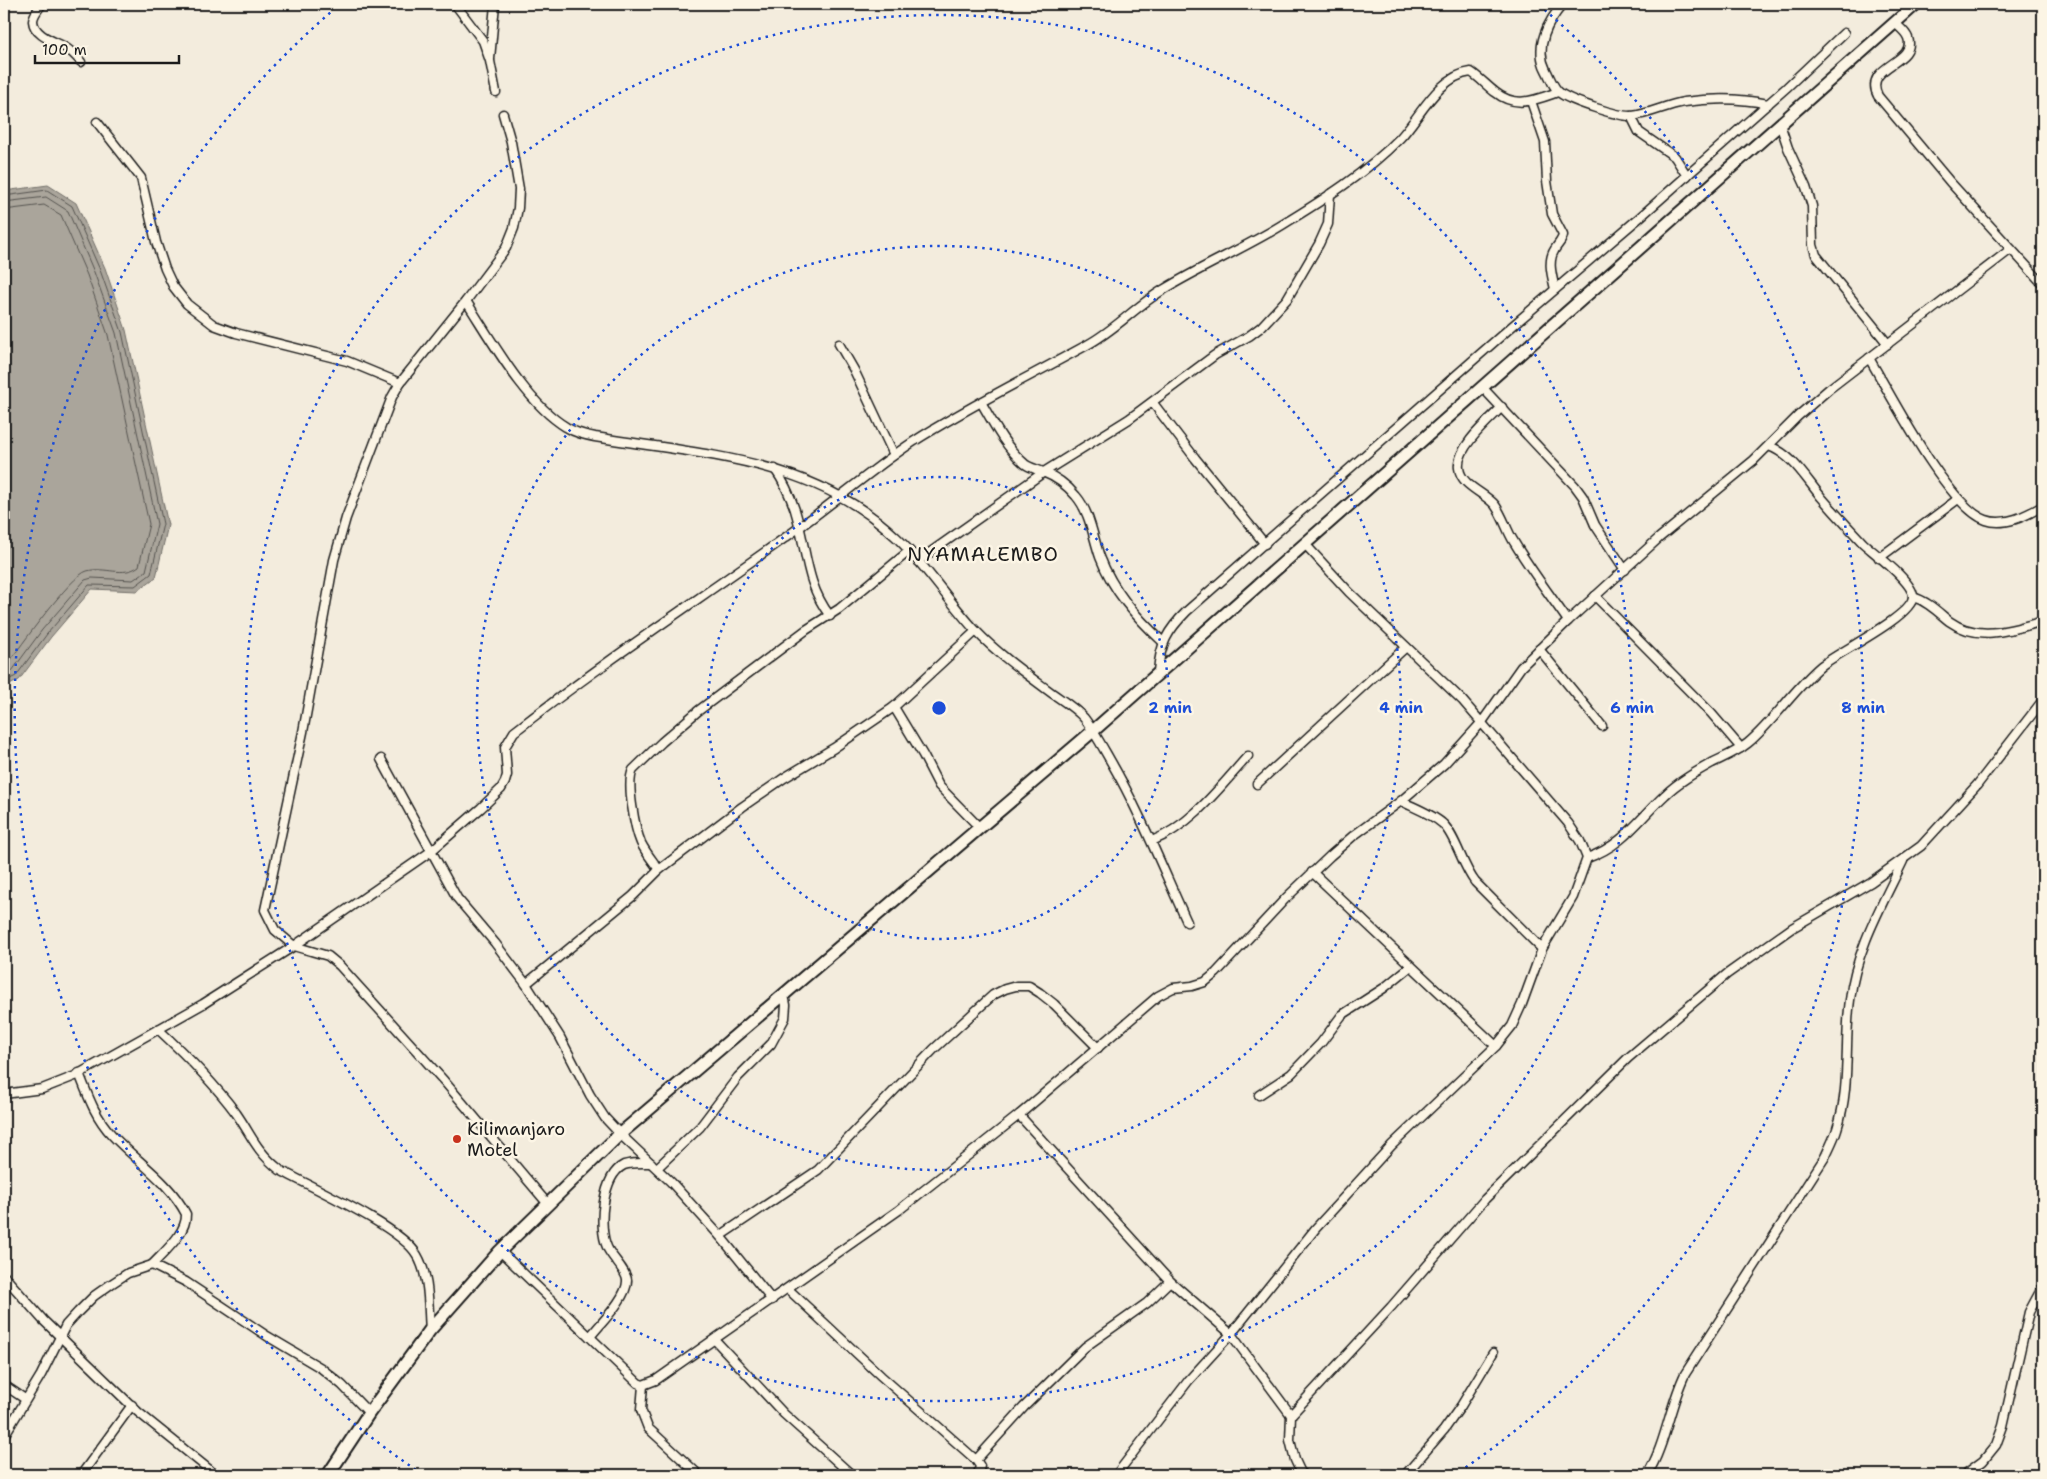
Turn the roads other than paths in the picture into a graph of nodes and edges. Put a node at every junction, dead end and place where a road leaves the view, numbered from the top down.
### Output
1 (42, 4) edge
2 (455, 4) edge
3 (495, 4) edge
4 (1563, 4) edge
5 (1916, 4) edge
6 (1894, 23) junction
7 (1844, 33) dead end
8 (490, 61) junction
9 (81, 62) dead end
10 (496, 92) dead end
11 (1558, 92) junction
12 (1531, 101) junction
13 (1768, 104) junction
14 (503, 114) dead end
15 (1631, 116) junction
16 (97, 122) dead end
17 (1780, 124) junction
18 (1687, 176) junction
19 (1330, 194) junction
20 (2011, 249) junction
21 (2043, 284) edge
22 (1555, 289) junction
23 (466, 302) junction
24 (839, 344) dead end
25 (1888, 344) junction
26 (1869, 358) junction
27 (400, 383) junction
28 (1482, 387) junction
29 (981, 402) junction
30 (1152, 402) junction
31 (1502, 407) junction
32 (1769, 446) junction
33 (894, 455) junction
34 (775, 469) junction
35 (1044, 472) junction
36 (841, 496) junction
37 (1958, 498) junction
38 (2043, 506) edge
39 (800, 528) junction
40 (1304, 543) junction
41 (1265, 544) junction
42 (909, 551) junction
43 (1879, 558) junction
44 (918, 561) junction
45 (1625, 570) junction
46 (1595, 596) junction
47 (1913, 597) junction
48 (830, 616) junction
49 (1568, 621) junction
50 (2043, 621) edge
51 (976, 631) junction
52 (1163, 642) junction
53 (1406, 647) junction
54 (1539, 649) junction
55 (1158, 672) junction
56 (2043, 700) edge
57 (894, 707) junction
58 (1482, 722) junction
59 (1602, 726) dead end
60 (1093, 730) junction
61 (1741, 748) junction
62 (1248, 756) dead end
63 (380, 759) dead end
64 (1257, 784) dead end
65 (1402, 801) junction
66 (979, 827) junction
67 (1152, 841) junction
68 (430, 852) junction
69 (1587, 858) junction
70 (1904, 860) junction
71 (659, 870) junction
72 (1312, 872) junction
73 (1188, 922) dead end
74 (294, 946) junction
75 (1542, 949) junction
76 (1411, 966) junction
77 (526, 984) junction
78 (784, 995) junction
79 (158, 1029) junction
80 (1496, 1046) junction
81 (1098, 1048) junction
82 (80, 1073) junction
83 (4, 1094) edge
84 (1259, 1095) dead end
85 (1019, 1115) junction
86 (620, 1134) junction
87 (654, 1166) junction
88 (547, 1203) junction
89 (720, 1236) junction
90 (500, 1251) junction
91 (152, 1265) junction
92 (4, 1276) edge
93 (1170, 1281) junction
94 (2043, 1286) edge
95 (788, 1289) junction
96 (772, 1300) junction
97 (430, 1330) junction
98 (1231, 1334) junction
99 (61, 1336) junction
100 (590, 1337) junction
101 (715, 1340) junction
102 (1493, 1353) dead end
103 (4, 1385) edge
104 (644, 1386) junction
105 (25, 1399) junction
106 (132, 1405) junction
107 (369, 1413) junction
108 (1291, 1415) junction
109 (4, 1436) edge
110 (976, 1460) junction
111 (81, 1475) edge
112 (216, 1475) edge
113 (328, 1475) edge
114 (699, 1475) edge
115 (852, 1475) edge
116 (978, 1475) edge
117 (1116, 1475) edge
118 (1302, 1475) edge
119 (1406, 1475) edge
120 (1647, 1475) edge
121 (1964, 1475) edge

1 - 9 street
2 - 8 street
3 - 8 street
4 - 11 street
5 - 6 street
6 - 17 street
6 - 20 street
7 - 13 street
8 - 10 street
11 - 12 street
11 - 15 street
12 - 19 street
12 - 22 street
13 - 15 street
13 - 18 street
14 - 23 street
15 - 18 street
16 - 27 street
17 - 25 street
17 - 28 street
18 - 22 street
19 - 29 street
19 - 30 street
20 - 21 street
20 - 25 street
22 - 41 street
23 - 27 street
23 - 34 street
24 - 33 street
25 - 26 street
26 - 32 street
26 - 37 street
27 - 74 street
28 - 31 street
28 - 40 street
29 - 33 street
29 - 35 street
30 - 35 street
30 - 41 street
31 - 45 street
31 - 49 street
32 - 43 street
32 - 45 street
33 - 36 street
34 - 36 street
34 - 39 street
35 - 44 street
35 - 52 street
36 - 39 street
36 - 42 street
37 - 38 street
37 - 43 street
39 - 48 street
39 - 68 street
40 - 53 street
40 - 55 street
41 - 52 street
42 - 44 street
42 - 48 street
43 - 47 street
44 - 51 street
45 - 46 street
46 - 49 street
46 - 61 street
47 - 50 street
47 - 61 street
48 - 71 street
49 - 54 street
51 - 57 street
51 - 60 street
52 - 55 street
53 - 58 street
53 - 64 street
54 - 58 street
54 - 59 street
55 - 60 street
56 - 70 street
57 - 66 street
57 - 71 street
58 - 65 street
58 - 69 street
60 - 66 street
60 - 67 street
61 - 69 street
62 - 67 street
63 - 68 street
65 - 72 street
65 - 75 street
66 - 78 street
67 - 73 street
68 - 74 street
68 - 77 street
69 - 75 street
70 - 108 street
70 - 120 street
71 - 77 street
72 - 76 street
72 - 81 street
74 - 79 street
74 - 88 street
75 - 80 street
76 - 80 street
76 - 84 street
77 - 86 street
78 - 86 street
78 - 87 street
79 - 82 street
79 - 97 street
80 - 98 street
81 - 85 street
81 - 89 street
82 - 83 street
82 - 91 street
85 - 93 street
85 - 95 street
86 - 87 street
86 - 88 street
87 - 89 street
87 - 100 street
88 - 90 street
89 - 96 street
90 - 97 street
90 - 100 street
91 - 99 street
91 - 107 street
92 - 99 street
93 - 98 street
93 - 110 street
94 - 121 street
95 - 96 street
95 - 110 street
96 - 101 street
97 - 107 street
98 - 108 street
98 - 117 street
99 - 105 street
99 - 106 street
100 - 104 street
101 - 104 street
101 - 115 street
102 - 119 street
103 - 105 street
104 - 114 street
105 - 109 street
106 - 111 street
106 - 112 street
107 - 113 street
108 - 118 street
110 - 116 street

